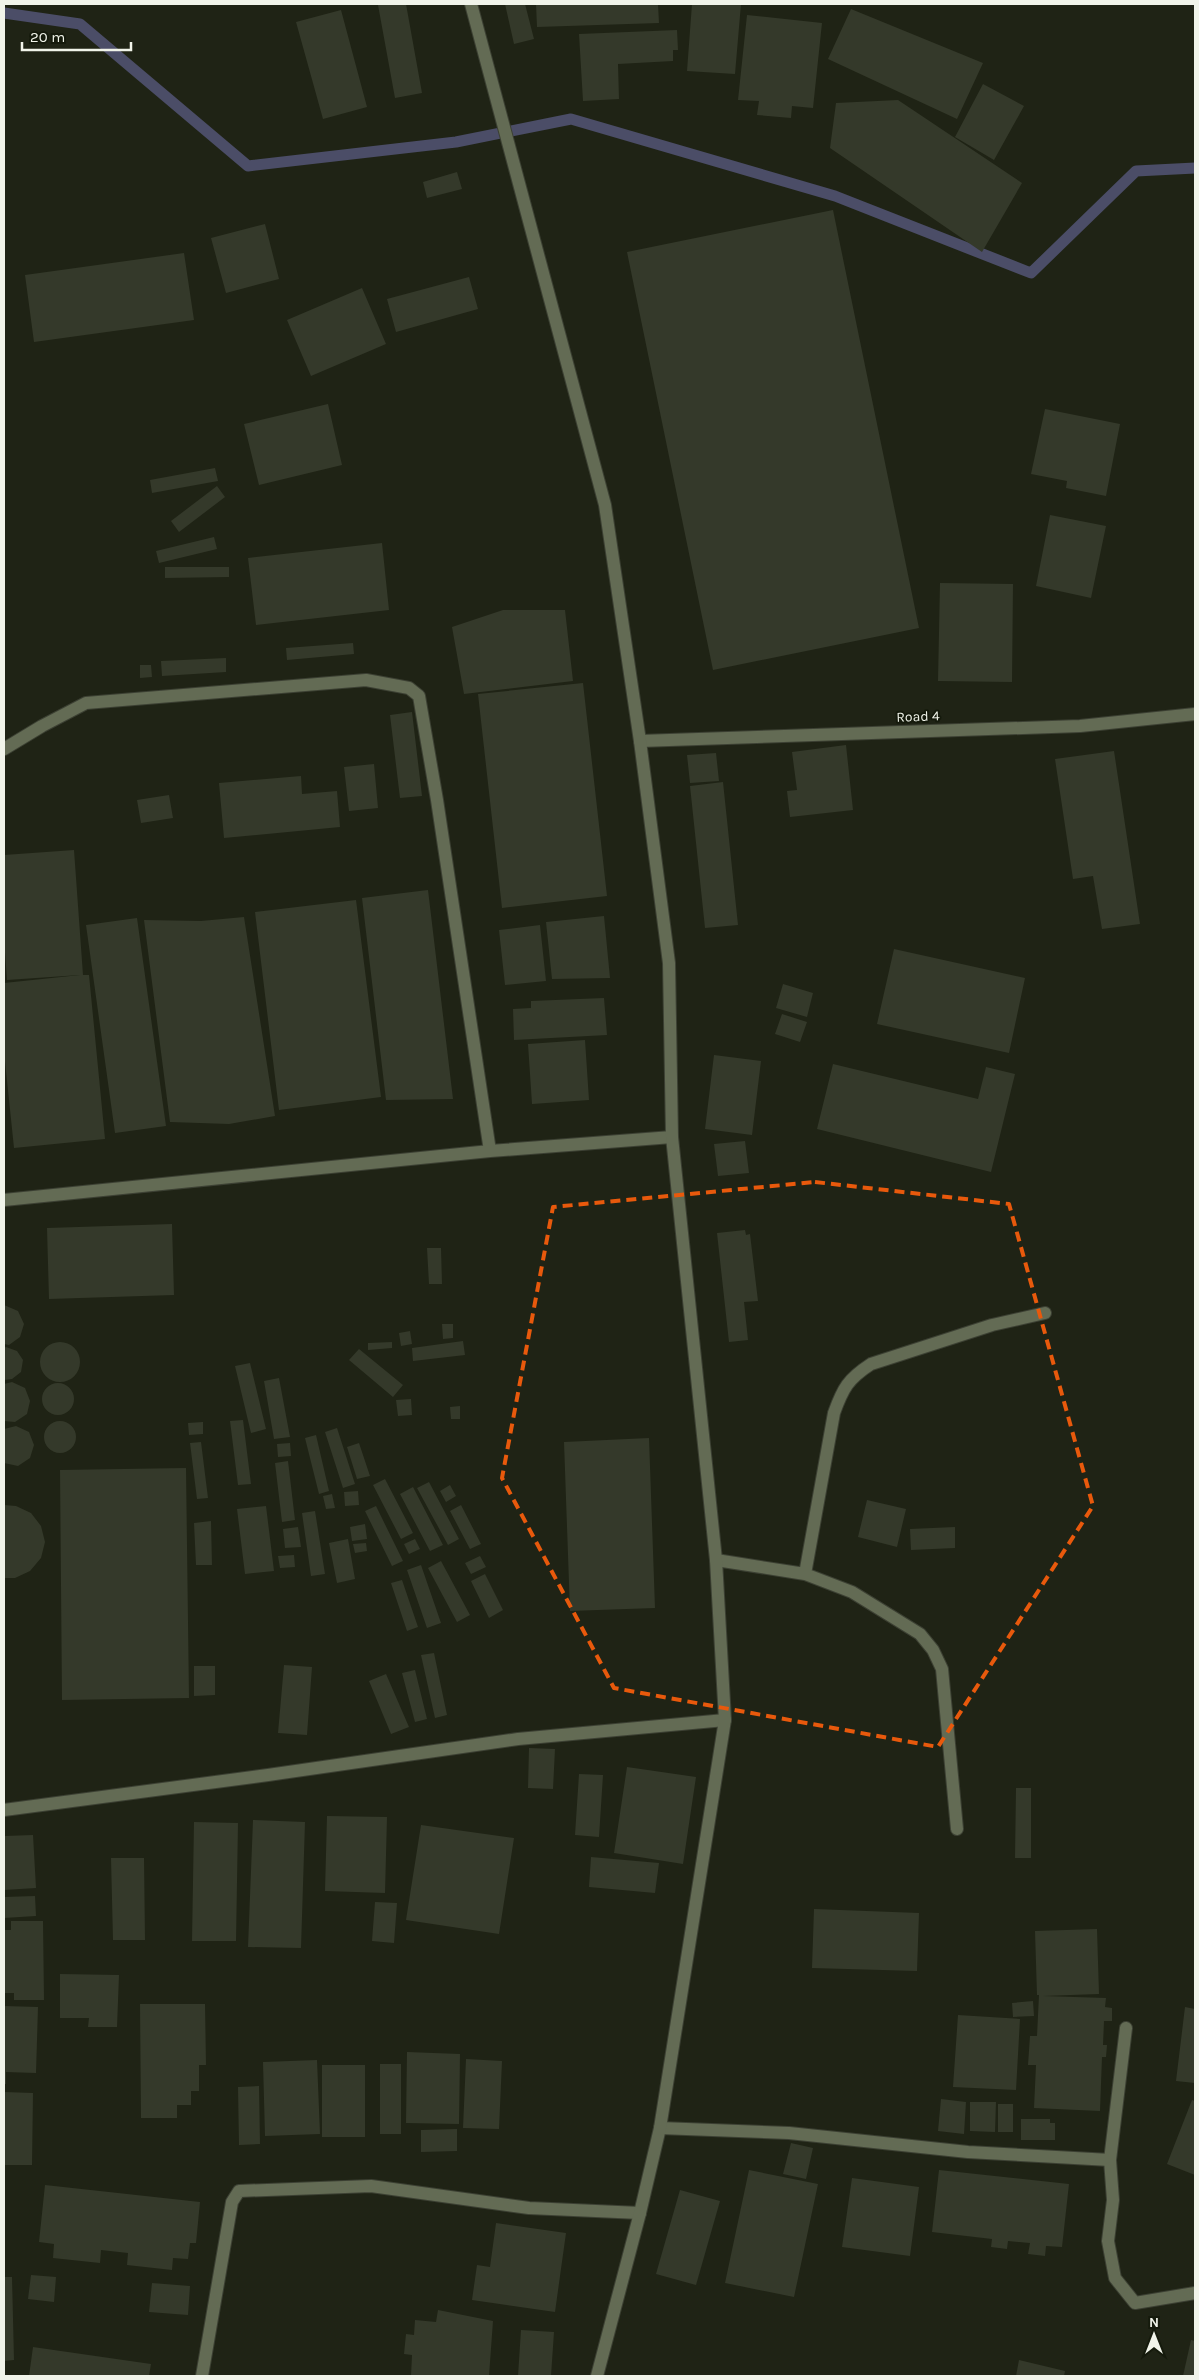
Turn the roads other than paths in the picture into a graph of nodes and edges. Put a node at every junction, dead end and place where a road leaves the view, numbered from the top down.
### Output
1 (470, 4) edge
2 (1195, 714) edge
3 (640, 741) junction
4 (4, 750) edge
5 (672, 1137) junction
6 (490, 1152) junction
7 (4, 1200) edge
8 (1045, 1313) dead end
9 (716, 1560) junction
10 (805, 1574) junction
11 (725, 1720) junction
12 (4, 1810) edge
13 (957, 1829) dead end
14 (1126, 2028) dead end
15 (660, 2128) junction
16 (1110, 2160) junction
17 (640, 2213) junction
18 (1195, 2293) edge
19 (202, 2376) edge
20 (597, 2376) edge

1 - 3 street
2 - 3 street, Road 4
3 - 5 street
4 - 6 street
5 - 6 street
5 - 9 street
6 - 7 street
8 - 10 street
9 - 10 street
9 - 11 street
10 - 13 street
11 - 12 street
11 - 15 street
14 - 16 street
15 - 16 street
15 - 17 street
16 - 18 street
17 - 19 street
17 - 20 street

